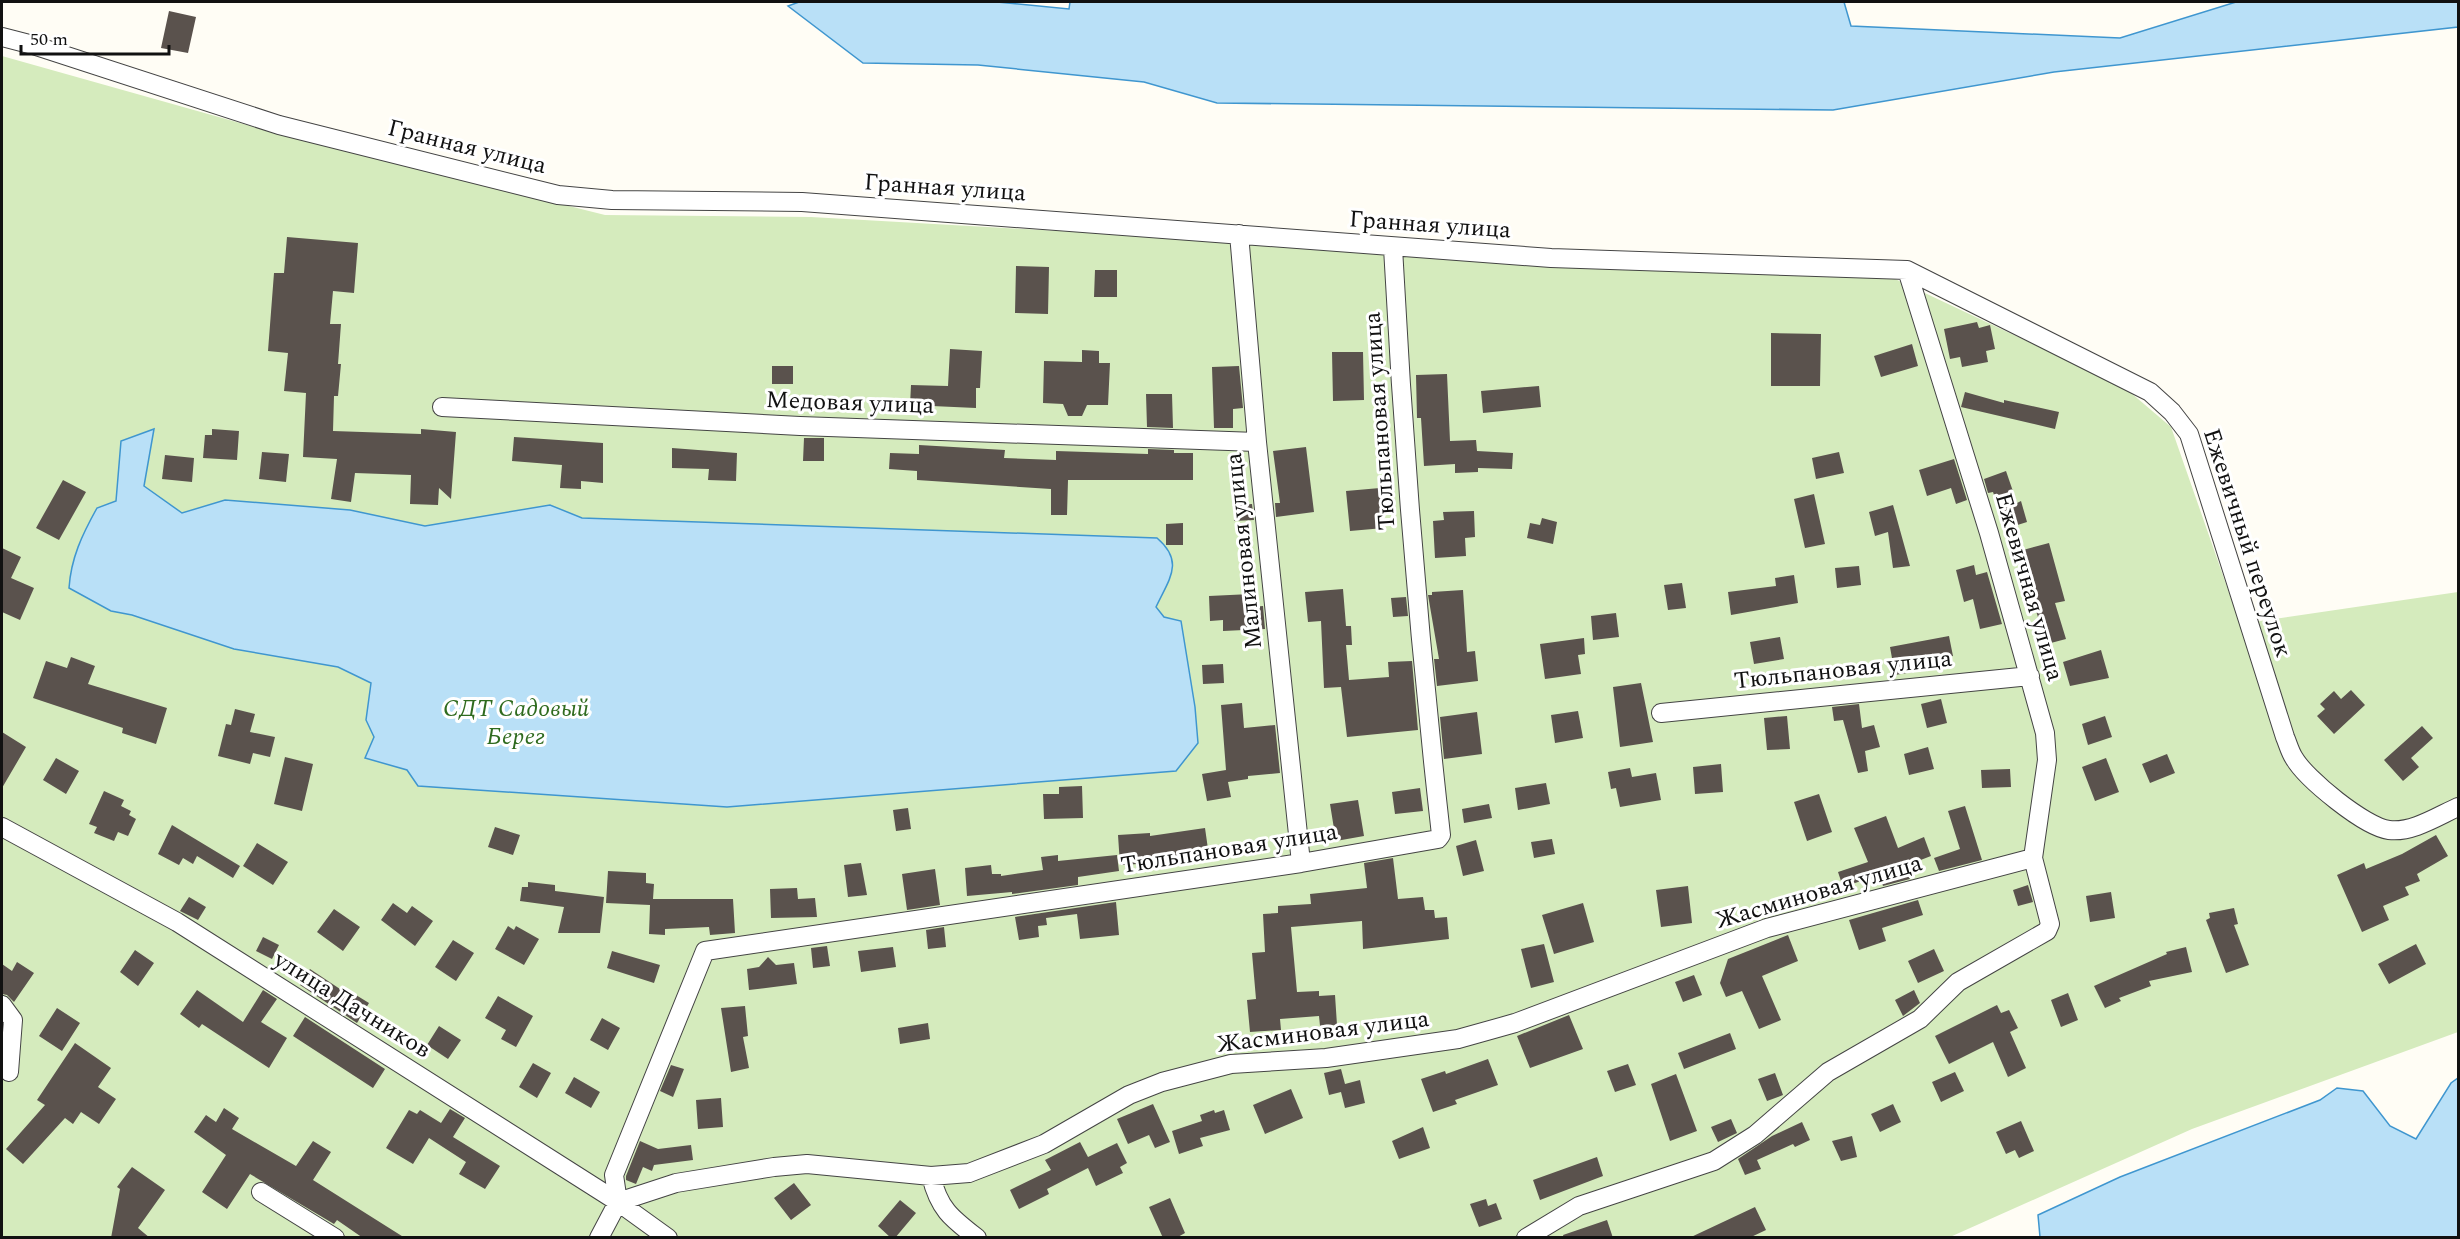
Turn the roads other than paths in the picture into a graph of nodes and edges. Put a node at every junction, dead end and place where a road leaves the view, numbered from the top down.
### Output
1 (2, 37) edge
2 (1239, 234) junction
3 (1393, 247) junction
4 (1907, 270) junction
5 (442, 407) dead end
6 (1257, 442) junction
7 (2030, 676) junction
8 (1661, 713) dead end
9 (2458, 807) edge
10 (2, 826) edge
11 (2033, 858) junction
12 (1301, 863) junction
13 (2, 1005) edge
14 (9, 1072) dead end
15 (932, 1176) junction
16 (261, 1192) dead end
17 (618, 1202) junction
18 (335, 1238) edge
19 (599, 1238) edge
20 (668, 1238) edge
21 (977, 1238) edge
22 (1526, 1238) edge

1 - 2 street, Гранная улица
2 - 3 street, Гранная улица
2 - 6 street, Малиновая улица
3 - 4 street, Гранная улица
3 - 12 street, Тюльпановая улица
4 - 7 street, Ежевичная улица
4 - 9 street, Ежевичный переулок
5 - 6 street, Медовая улица
6 - 12 street, Малиновая улица
7 - 8 street, Тюльпановая улица
7 - 11 street, Ежевичная улица
10 - 17 street, улица Дачников
11 - 15 street, Жасминовая улица
11 - 22 street, Ежевичная улица
12 - 17 street, Тюльпановая улица
13 - 14 street
15 - 17 street, Жасминовая улица
15 - 21 street
16 - 18 street
17 - 19 street
17 - 20 street, улица Дачников

